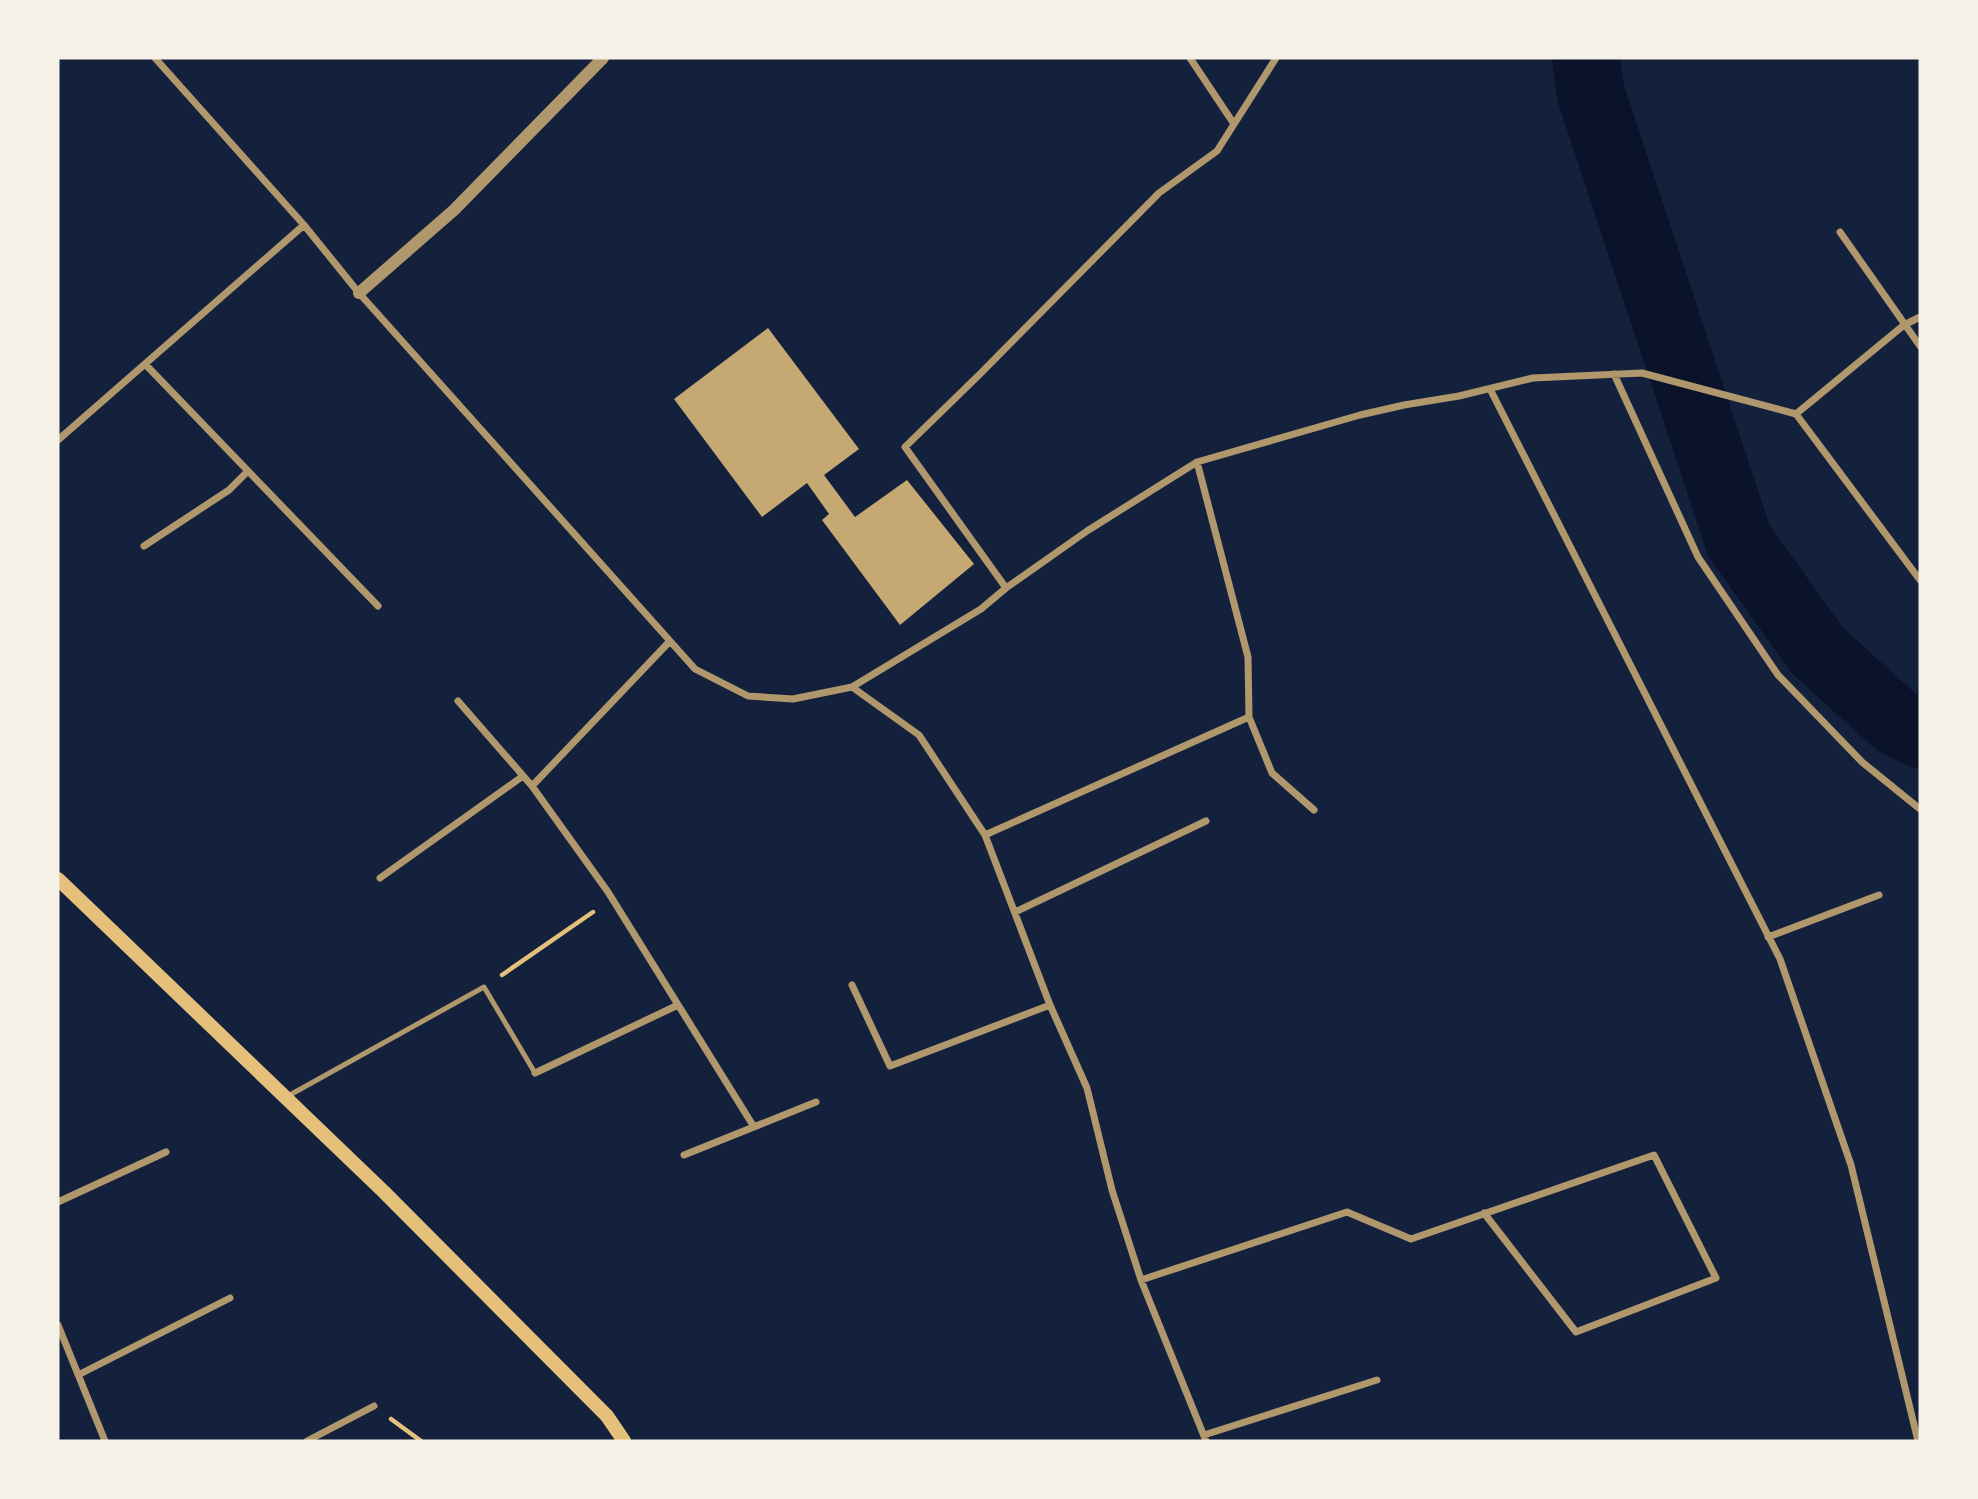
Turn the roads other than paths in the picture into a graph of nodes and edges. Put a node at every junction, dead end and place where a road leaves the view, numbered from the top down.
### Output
1 (155, 58) edge
2 (603, 58) edge
3 (1189, 58) edge
4 (1276, 58) edge
5 (1234, 124) junction
6 (304, 225) junction
7 (1840, 232) dead end
8 (359, 293) junction
9 (1920, 317) edge
10 (1904, 325) junction
11 (1920, 346) edge
12 (145, 364) junction
13 (1614, 374) junction
14 (1490, 388) junction
15 (1796, 414) junction
16 (58, 440) edge
17 (1197, 463) junction
18 (248, 471) junction
19 (144, 547) dead end
20 (1920, 580) edge
21 (1006, 588) junction
22 (378, 606) dead end
23 (670, 641) junction
24 (852, 687) junction
25 (458, 701) dead end
26 (1249, 717) junction
27 (523, 776) junction
28 (533, 786) junction
29 (1920, 809) edge
30 (1314, 810) dead end
31 (1206, 821) dead end
32 (985, 835) junction
33 (58, 878) edge
34 (380, 878) dead end
35 (1879, 895) dead end
36 (1015, 912) junction
37 (1768, 937) junction
38 (852, 985) dead end
39 (678, 1004) junction
40 (1050, 1004) junction
41 (535, 1073) joint
42 (286, 1098) junction
43 (816, 1102) dead end
44 (754, 1127) junction
45 (166, 1153) dead end
46 (684, 1155) dead end
47 (58, 1202) edge
48 (1484, 1213) junction
49 (1141, 1280) junction
50 (230, 1298) dead end
51 (58, 1325) edge
52 (78, 1375) junction
53 (1377, 1380) dead end
54 (374, 1406) road end
55 (1205, 1438) edge
56 (105, 1441) edge
57 (307, 1441) edge
58 (624, 1441) edge
59 (1918, 1441) edge

1 - 6 street
2 - 8 street
3 - 5 street
4 - 5 street
5 - 21 street
6 - 8 street
6 - 12 street
7 - 10 street
8 - 23 street
9 - 10 street
10 - 11 street
10 - 15 street
12 - 16 street
12 - 18 street
13 - 14 street
13 - 15 street
13 - 29 street
14 - 17 street
14 - 37 street
15 - 20 street
17 - 21 street
17 - 26 street
18 - 19 street
18 - 22 street
21 - 24 street
23 - 24 street
23 - 28 street
24 - 32 street
25 - 27 street
26 - 30 street
26 - 32 street
27 - 28 street
27 - 34 street
28 - 39 street
31 - 36 street
32 - 36 street
33 - 42 main road
35 - 37 street
36 - 40 street
37 - 59 street
38 - 40 street
39 - 41 street
39 - 44 street
40 - 49 street
41 - 42 lane
42 - 58 main road
43 - 44 street
44 - 46 street
45 - 47 street
48 - 48 street
48 - 49 street
49 - 55 street
50 - 52 street
51 - 52 street
52 - 56 street
53 - 55 street
54 - 57 street

